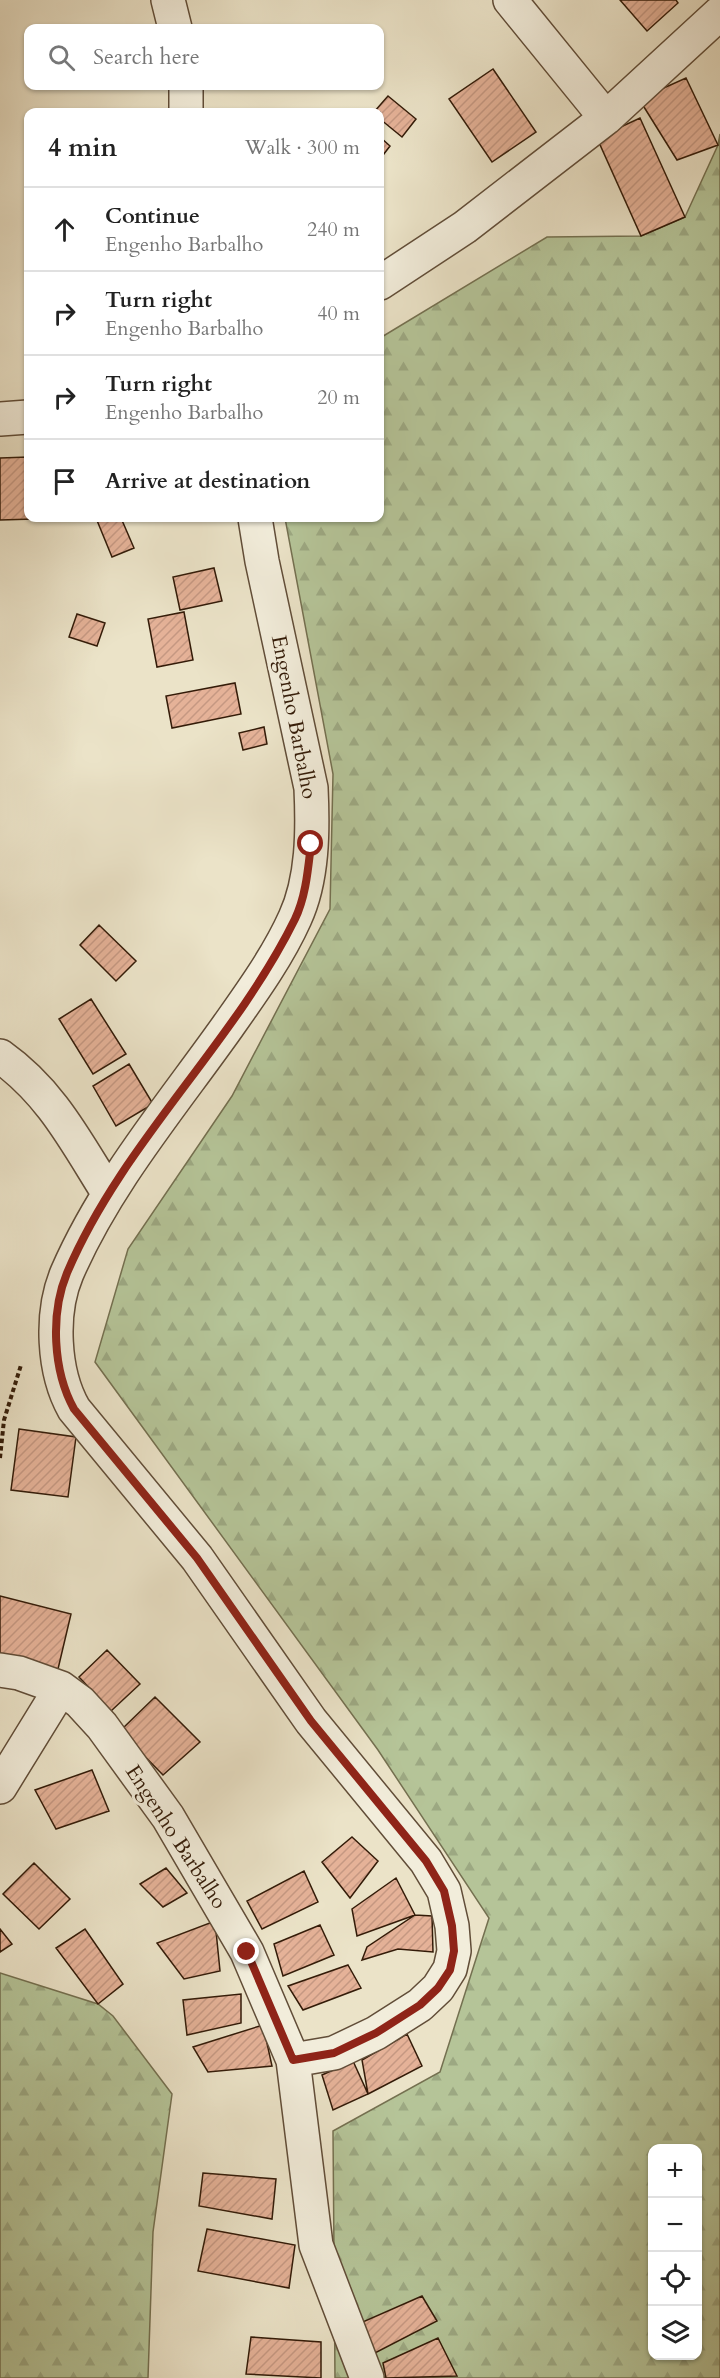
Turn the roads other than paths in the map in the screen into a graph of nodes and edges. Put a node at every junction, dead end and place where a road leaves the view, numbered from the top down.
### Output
1 (168, 0) edge
2 (510, 0) edge
3 (720, 13) edge
4 (174, 24) edge
5 (186, 90) edge
6 (186, 108) edge
7 (606, 118) junction
8 (384, 280) edge
9 (24, 417) edge
10 (0, 419) edge
11 (256, 522) edge
12 (0, 1056) edge
13 (109, 1194) junction
14 (0, 1670) edge
15 (61, 1688) junction
16 (0, 1787) edge
17 (293, 2060) junction
18 (366, 2378) edge

1 - 4 street
2 - 7 street
3 - 7 street
5 - 6 street
7 - 8 street
9 - 10 street
11 - 13 street, Engenho Barbalho
12 - 13 street
13 - 17 street, Engenho Barbalho
14 - 15 street, Engenho Barbalho
15 - 16 street
15 - 17 street, Engenho Barbalho
17 - 18 street, Engenho Barbalho

